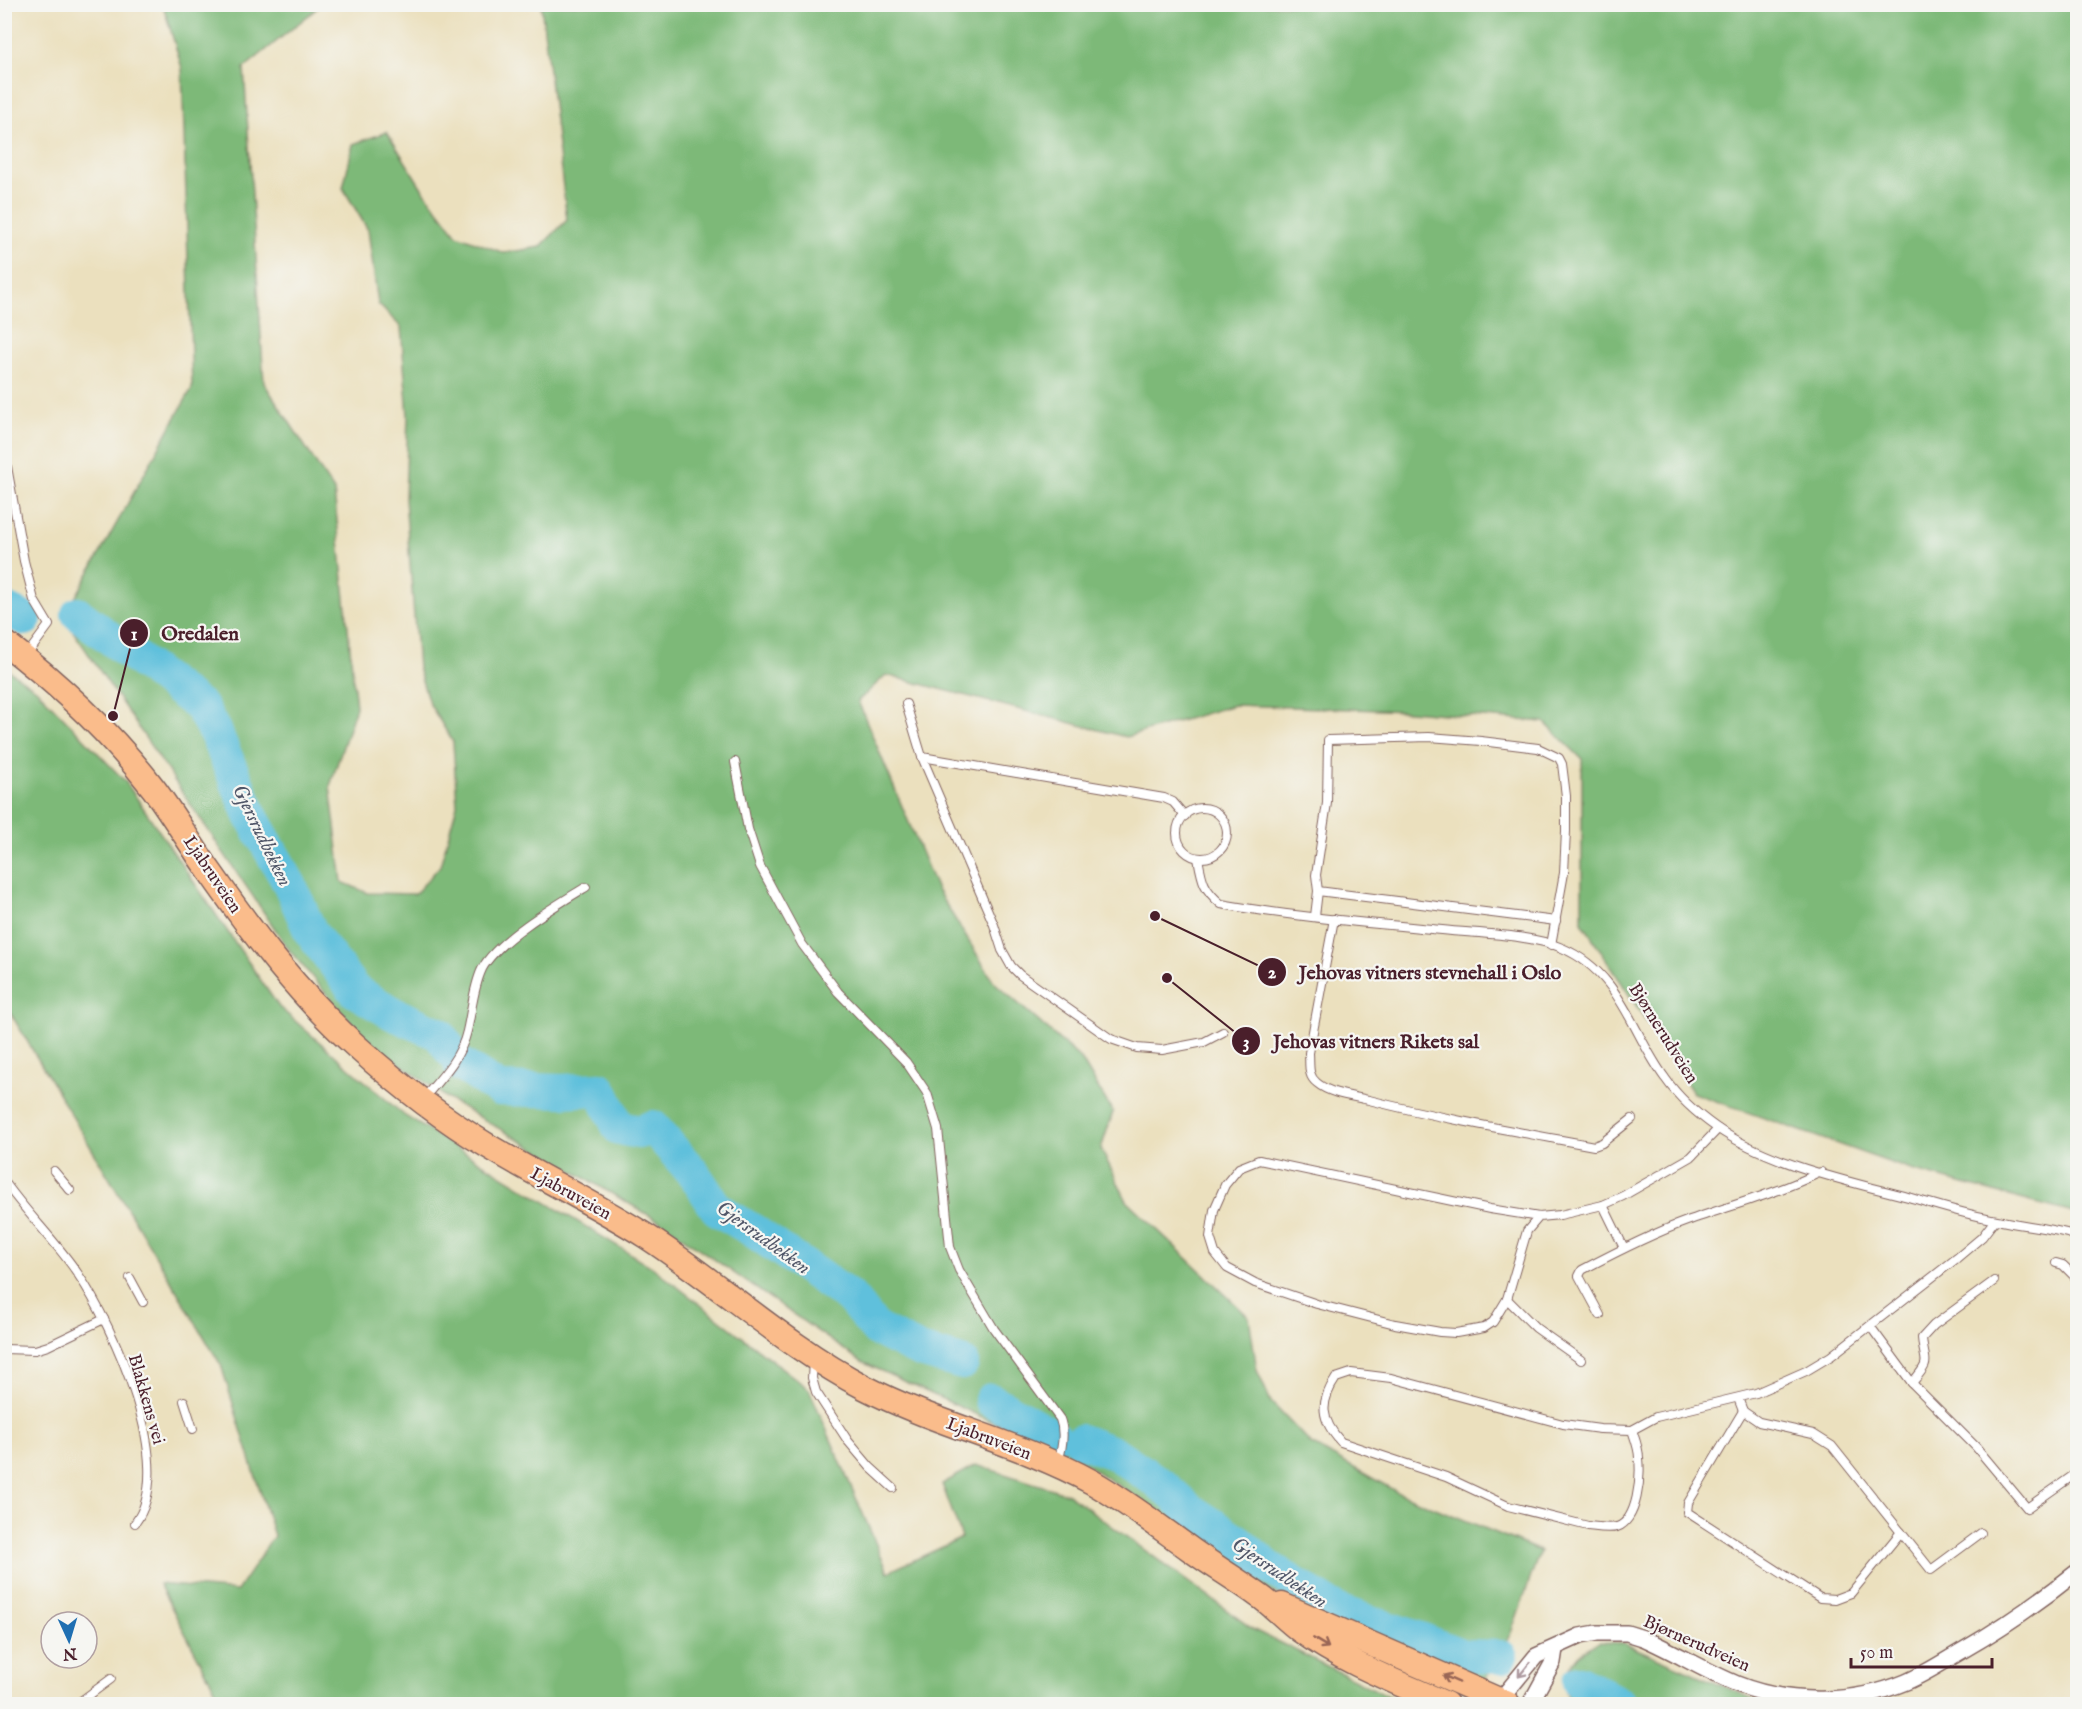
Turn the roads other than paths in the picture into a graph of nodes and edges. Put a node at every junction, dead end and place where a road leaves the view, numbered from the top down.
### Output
1 (4, 450) edge
2 (4, 642) edge
3 (25, 658) junction
4 (906, 704) dead end
5 (922, 757) junction
6 (735, 762) dead end
7 (1185, 816) junction
8 (1198, 858) junction
9 (586, 887) dead end
10 (1318, 891) junction
11 (1315, 916) junction
12 (1334, 919) junction
13 (1556, 921) junction
14 (1551, 945) junction
15 (1223, 1032) dead end
16 (422, 1100) junction
17 (1632, 1119) dead end
18 (1718, 1129) junction
19 (54, 1171) dead end
20 (1821, 1172) junction
21 (4, 1181) edge
22 (70, 1190) dead end
23 (1603, 1205) junction
24 (1539, 1217) junction
25 (1995, 1220) junction
26 (2078, 1236) edge
27 (1624, 1248) junction
28 (2056, 1263) dead end
29 (130, 1278) dead end
30 (2078, 1280) edge
31 (1994, 1281) dead end
32 (1507, 1299) junction
33 (144, 1302) dead end
34 (1600, 1315) dead end
35 (104, 1319) junction
36 (1870, 1326) junction
37 (4, 1349) edge
38 (814, 1356) junction
39 (1581, 1360) dead end
40 (1912, 1383) junction
41 (1738, 1398) junction
42 (184, 1401) dead end
43 (1743, 1411) junction
44 (193, 1429) dead end
45 (1632, 1430) junction
46 (1057, 1465) junction
47 (2078, 1472) edge
48 (893, 1488) dead end
49 (135, 1523) dead end
50 (1901, 1532) junction
51 (1981, 1533) dead end
52 (2078, 1571) edge
53 (1258, 1595) junction
54 (1555, 1649) junction
55 (111, 1679) dead end
56 (1836, 1702) edge
57 (77, 1704) edge
58 (1446, 1704) edge
59 (1505, 1704) edge
60 (1530, 1704) edge

1 - 3 lane
2 - 3 main road, Ljabruveien
3 - 16 main road, Ljabruveien
4 - 5 lane
5 - 7 lane
5 - 15 lane
6 - 46 lane
7 - 8 lane
7 - 8 lane
8 - 11 lane, Bjørnerudveien
9 - 16 lane
10 - 11 lane
10 - 13 lane
10 - 13 lane
11 - 12 lane, Bjørnerudveien
12 - 14 lane, Bjørnerudveien
12 - 17 lane
13 - 14 lane
14 - 18 lane, Bjørnerudveien
16 - 38 main road, Ljabruveien
18 - 20 lane, Bjørnerudveien
18 - 23 lane
19 - 22 lane
20 - 25 lane, Bjørnerudveien
20 - 27 lane
21 - 35 lane, Blakkens vei
23 - 24 lane
23 - 27 lane
24 - 32 lane
24 - 32 lane
25 - 26 lane, Bjørnerudveien
25 - 36 lane
27 - 34 lane
28 - 30 lane
29 - 33 lane
31 - 40 lane
32 - 39 lane
35 - 37 lane
35 - 49 lane, Blakkens vei
36 - 40 lane
36 - 41 lane
38 - 46 main road, Ljabruveien
38 - 48 lane
40 - 47 lane
41 - 43 lane
41 - 45 lane
42 - 44 lane
43 - 50 lane
43 - 50 lane
45 - 45 lane
46 - 53 main road, Ljabruveien
50 - 51 lane
52 - 56 street, Bjørnerudveien
53 -> 58 main road, Ljabruveien
59 -> 53 main road, Ljabruveien
54 - 56 street, Bjørnerudveien
54 -> 59 street, Bjørnerudveien
54 - 60 street
55 - 57 lane

